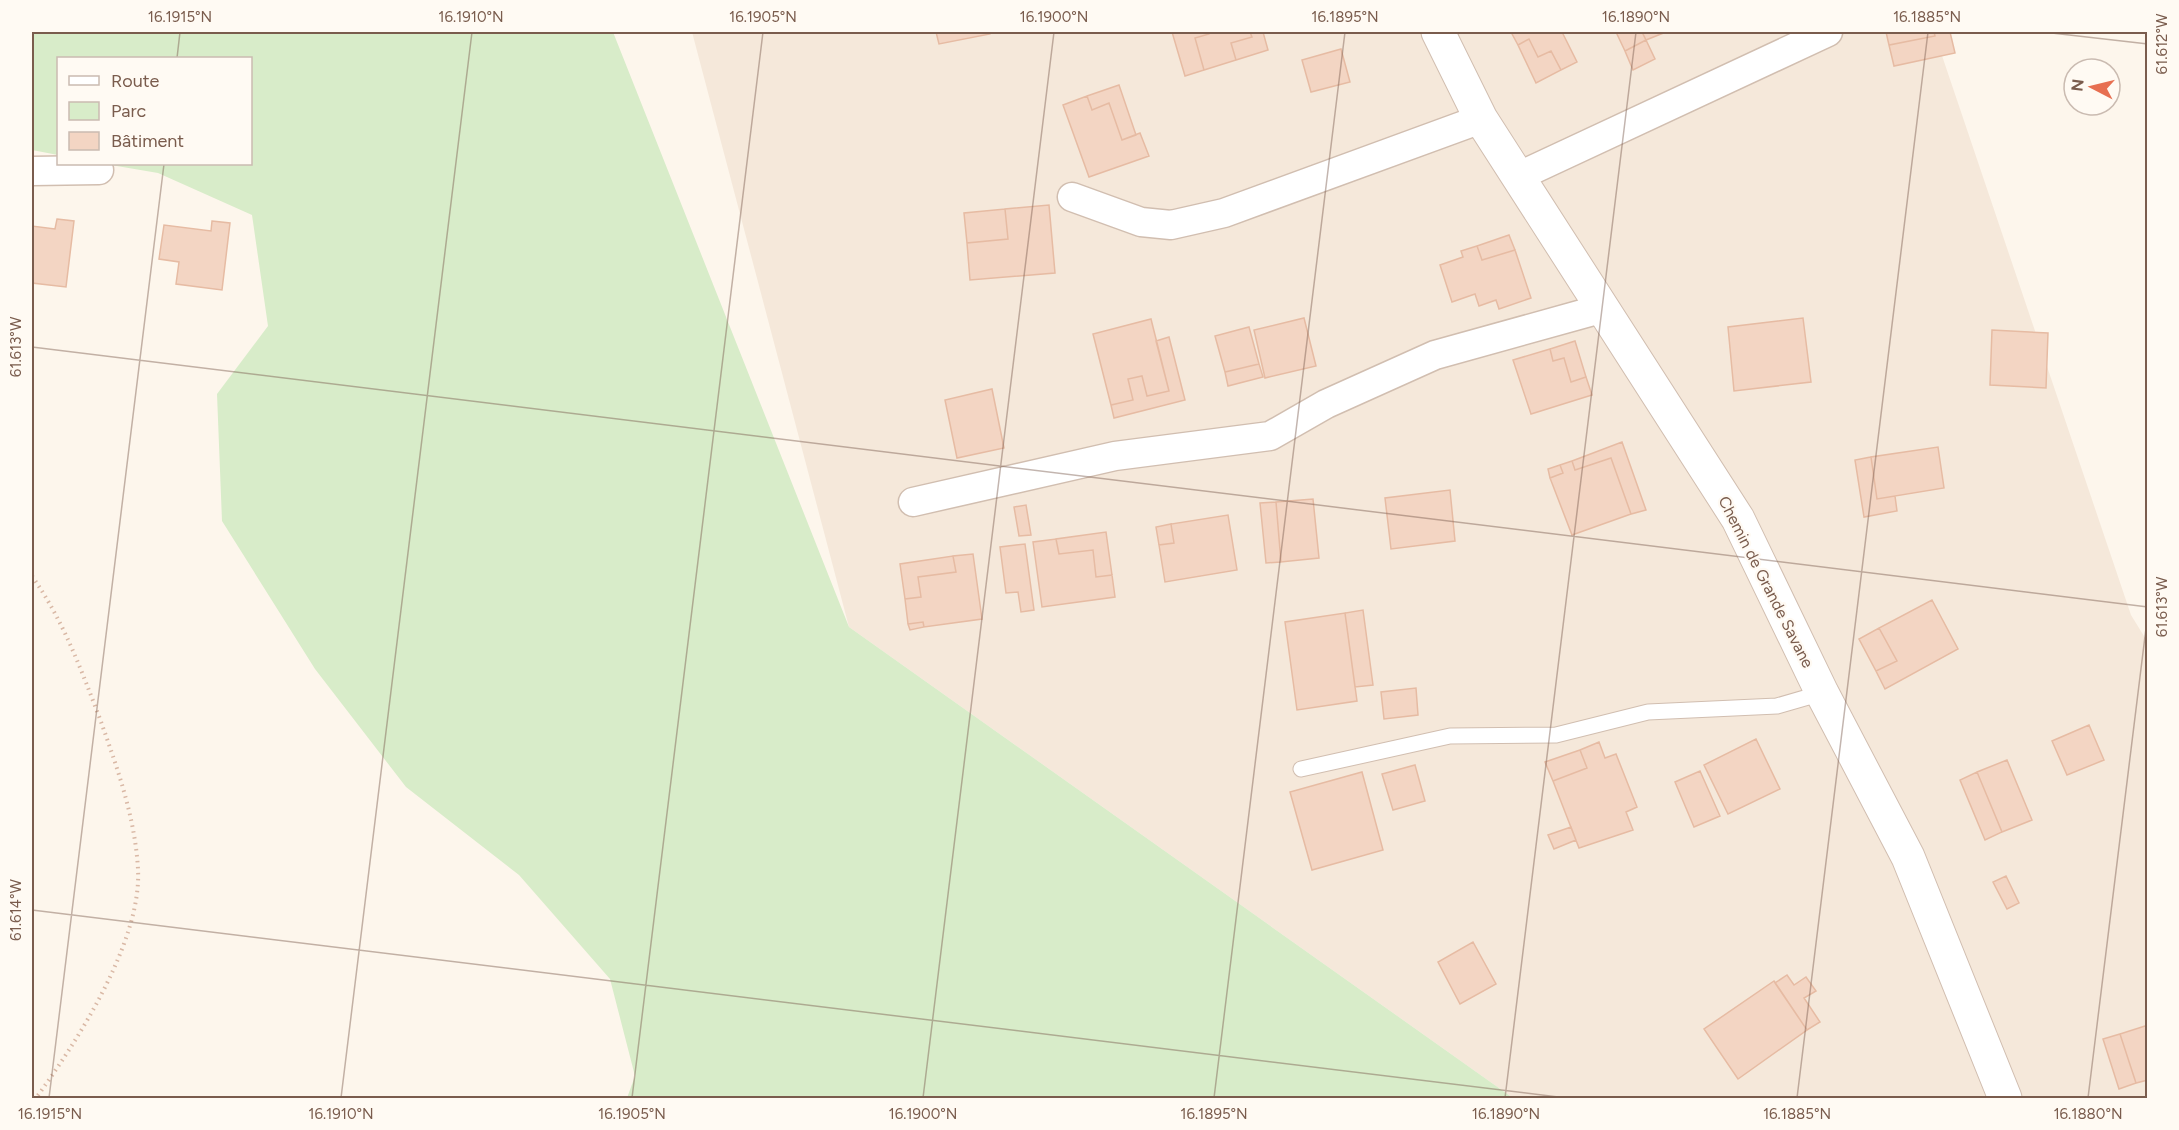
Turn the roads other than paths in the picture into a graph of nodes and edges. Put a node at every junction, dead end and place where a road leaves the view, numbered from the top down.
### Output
1 (1438, 32) edge
2 (1828, 32) edge
3 (1481, 119) junction
4 (99, 170) dead end
5 (32, 171) edge
6 (1517, 177) junction
7 (1072, 197) dead end
8 (1604, 309) junction
9 (913, 502) dead end
10 (1822, 693) junction
11 (1301, 769) dead end
12 (2005, 1098) edge

1 - 3 street, Chemin de Grande Savane
2 - 6 street
3 - 6 street, Chemin de Grande Savane
3 - 7 street
4 - 5 street
6 - 8 street, Chemin de Grande Savane
8 - 9 street
8 - 10 street, Chemin de Grande Savane
10 - 11 lane
10 - 12 street, Chemin de Grande Savane

